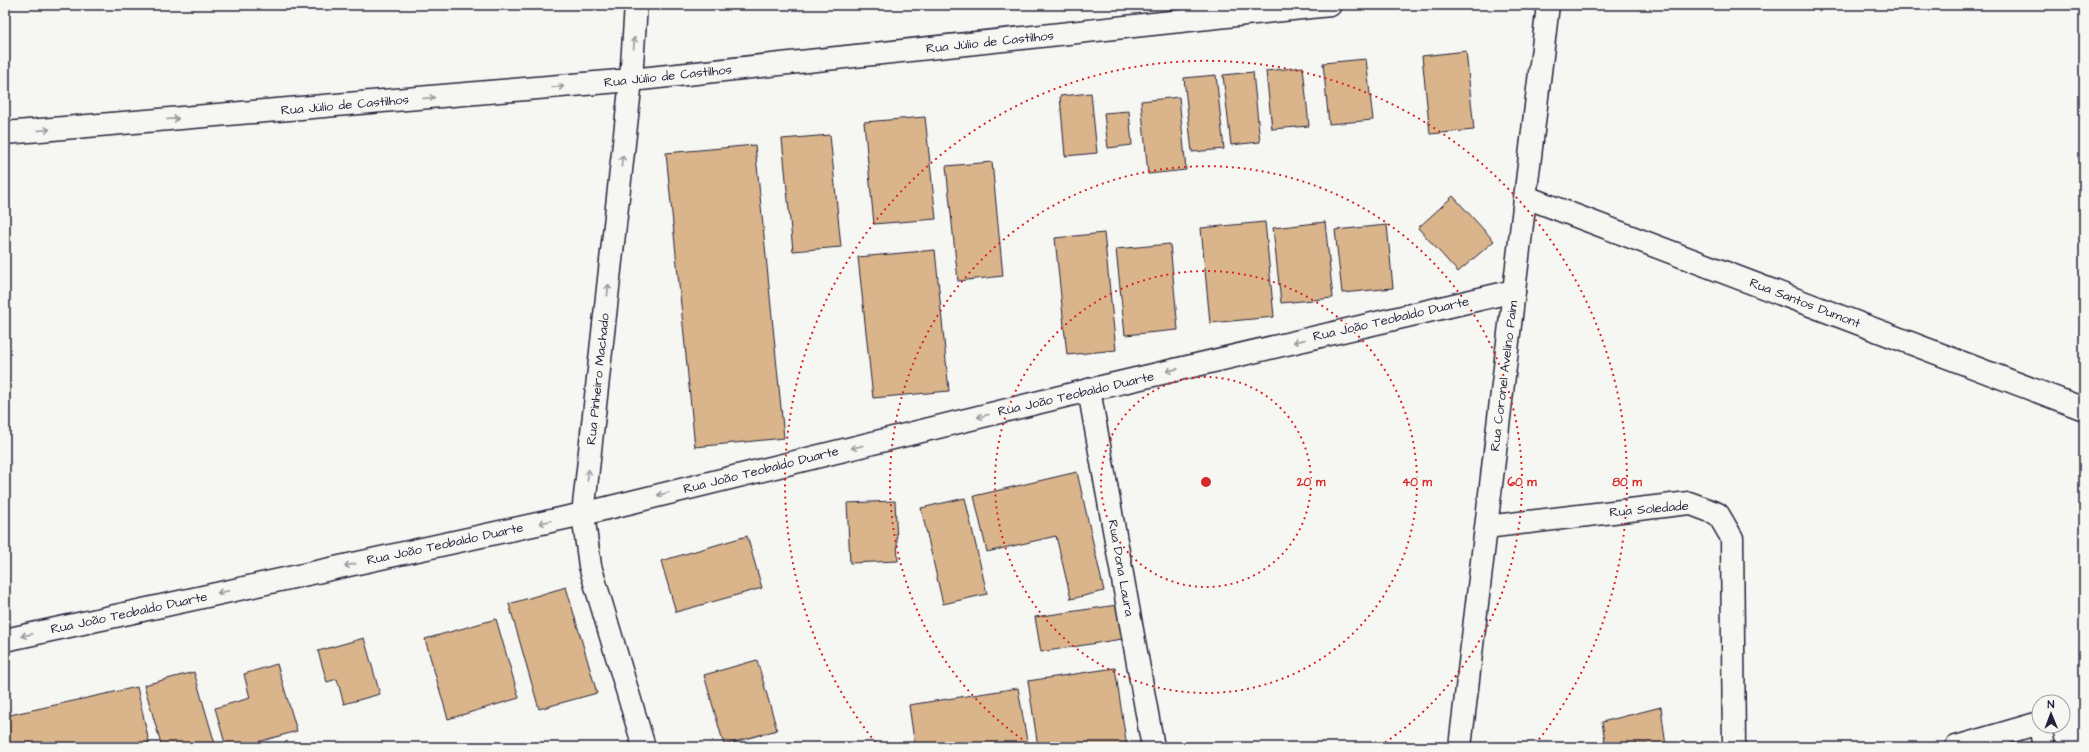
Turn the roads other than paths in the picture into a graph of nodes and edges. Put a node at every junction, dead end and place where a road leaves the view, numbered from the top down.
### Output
1 (636, 5) edge
2 (1330, 5) edge
3 (1548, 5) edge
4 (631, 80) junction
5 (5, 133) edge
6 (1526, 196) junction
7 (1514, 291) junction
8 (1089, 390) junction
9 (2084, 409) edge
10 (583, 514) junction
11 (1486, 526) junction
12 (5, 640) edge
13 (2031, 725) edge
14 (2042, 734) edge
15 (644, 747) edge
16 (1153, 747) edge
17 (1460, 747) edge
18 (1734, 747) edge
19 (1956, 747) edge
20 (2044, 747) edge

4 -> 1 main road, Rua Pinheiro Machado
2 - 4 main road, Rua Júlio de Castilhos
3 - 6 main road, Rua Coronel Avelino Paim
5 -> 4 main road, Rua Júlio de Castilhos
10 -> 4 main road, Rua Pinheiro Machado
6 - 7 main road, Rua Coronel Avelino Paim
6 - 9 main road, Rua Santos Dumont
7 -> 8 main road, Rua João Teobaldo Duarte
7 - 11 main road, Rua Coronel Avelino Paim
8 -> 10 main road, Rua João Teobaldo Duarte
8 - 16 main road, Rua Dona Laura
10 -> 12 main road, Rua João Teobaldo Duarte
10 - 15 main road, Rua Pinheiro Machado
11 - 17 main road, Rua Coronel Avelino Paim
11 - 18 main road, Rua Soledade
13 - 19 main road
14 - 20 main road

